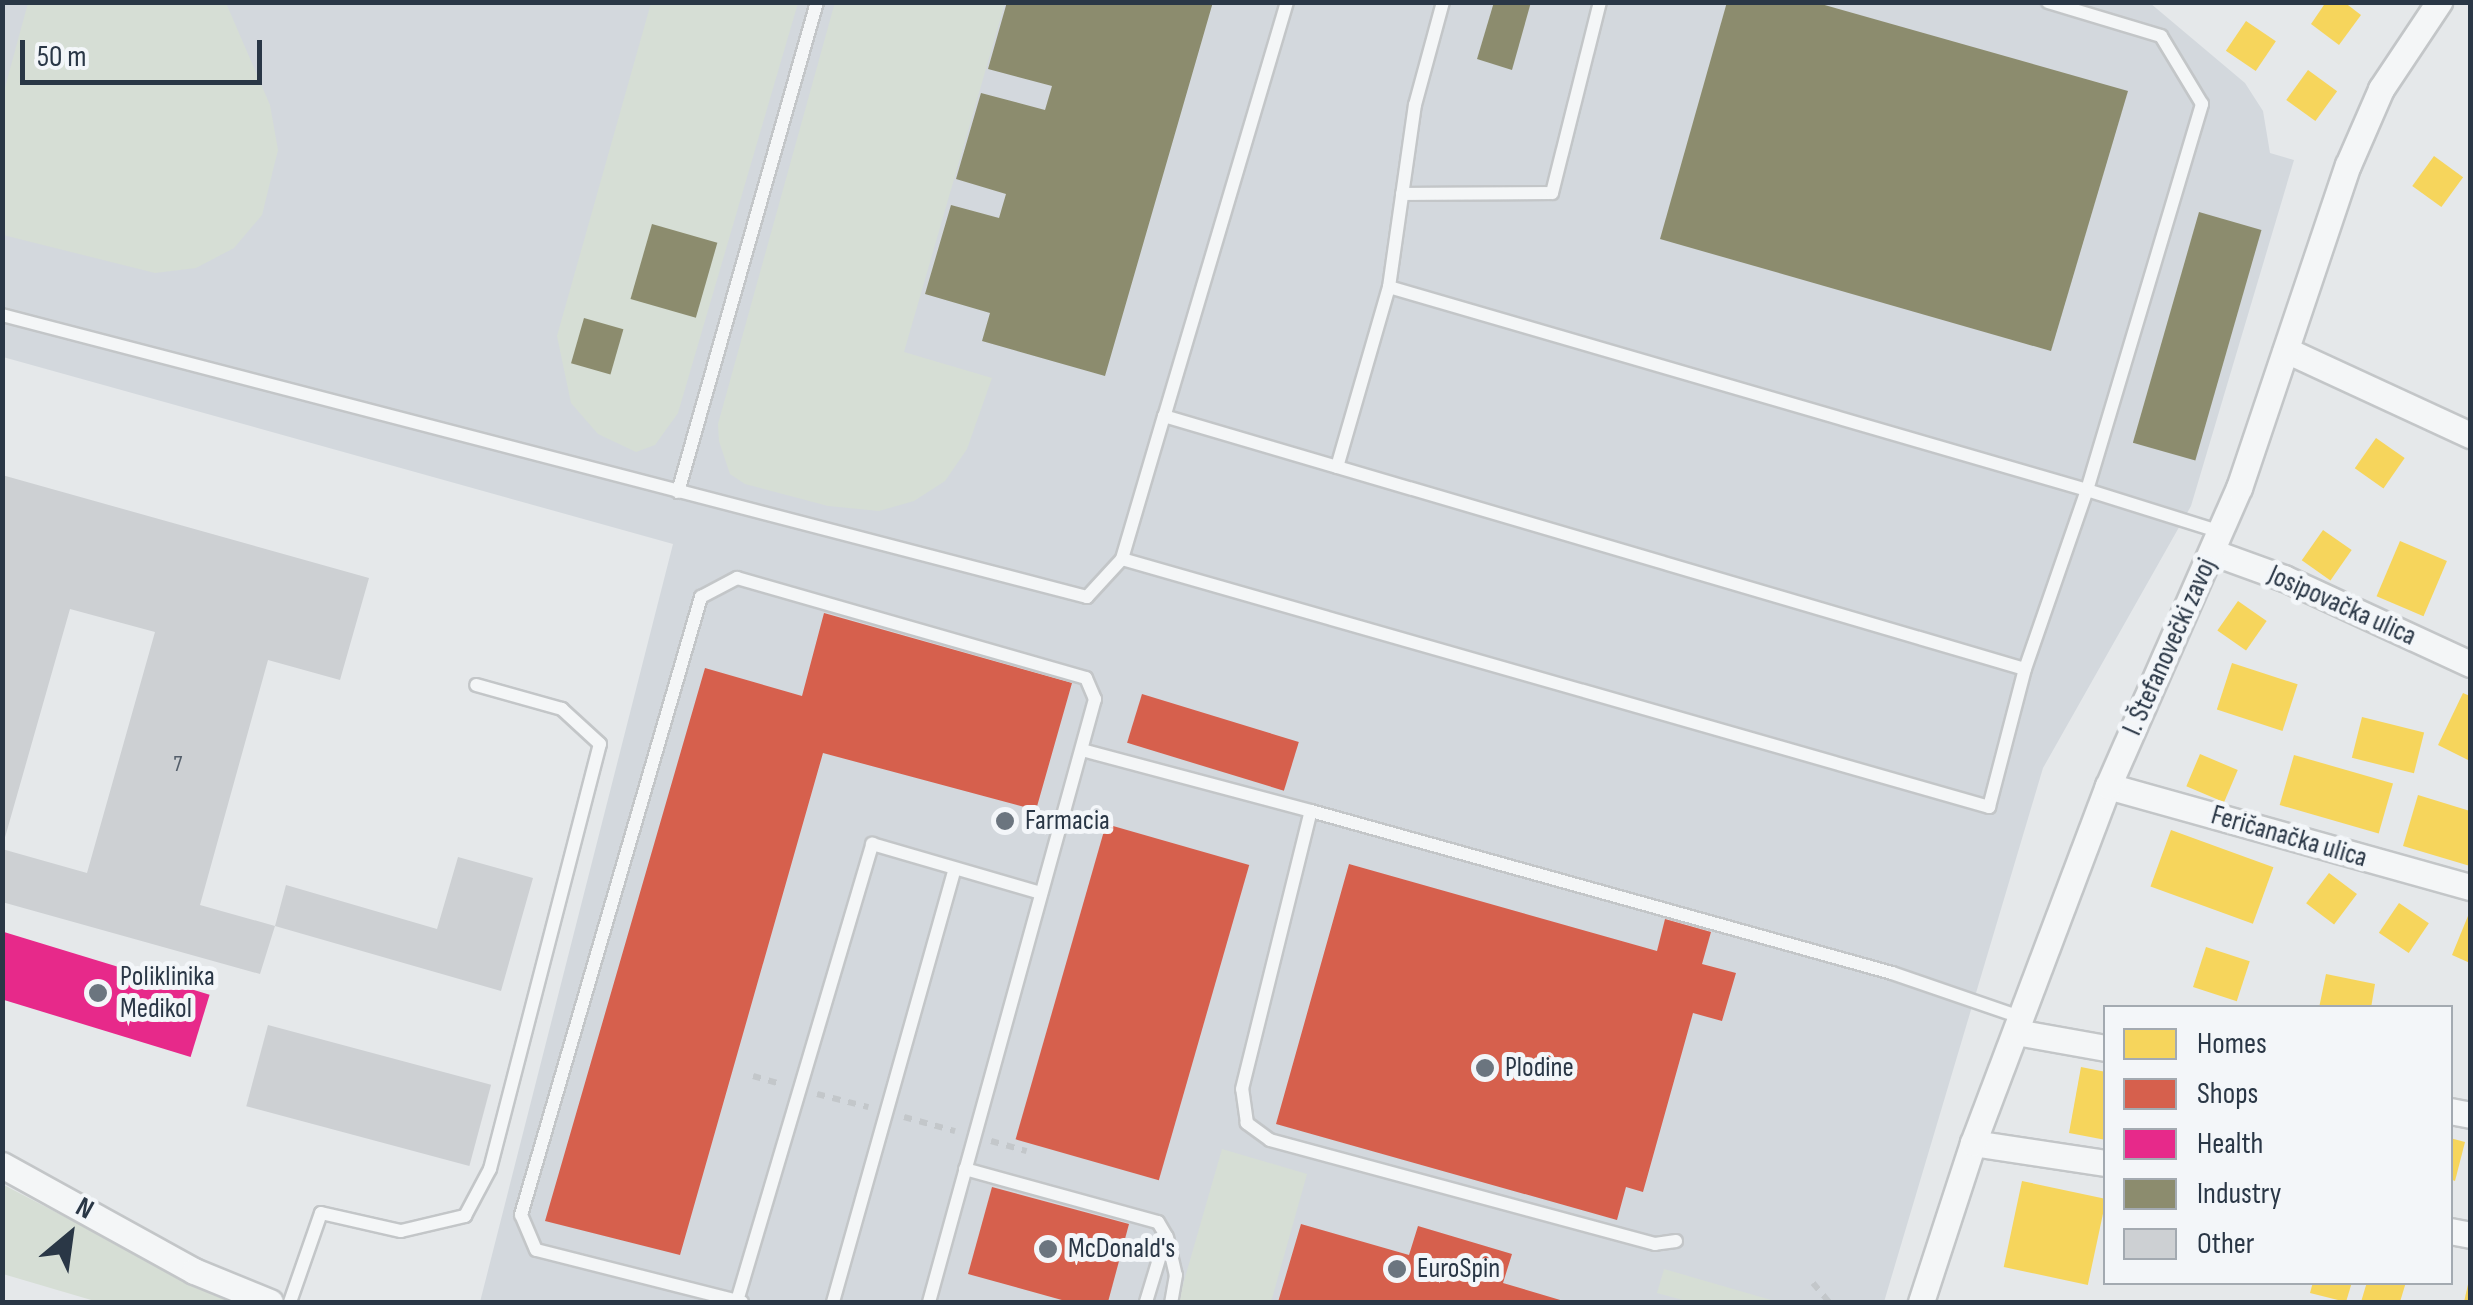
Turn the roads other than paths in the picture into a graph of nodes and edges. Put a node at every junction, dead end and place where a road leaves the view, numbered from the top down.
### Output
1 (817, 2) edge
2 (1287, 2) edge
3 (1443, 2) edge
4 (1600, 2) edge
5 (2048, 2) edge
6 (2439, 2) edge
7 (1402, 194) junction
8 (1389, 287) junction
9 (2, 315) edge
10 (2286, 350) junction
11 (1164, 416) junction
12 (2470, 435) edge
13 (1337, 467) junction
14 (2087, 490) junction
15 (678, 492) junction
16 (2216, 542) junction
17 (1122, 559) junction
18 (2470, 664) edge
19 (2025, 669) junction
20 (476, 686) dead end
21 (1082, 750) junction
22 (2108, 786) junction
23 (1311, 811) junction
24 (955, 869) junction
25 (2470, 887) edge
26 (1041, 893) junction
27 (2018, 1024) junction
28 (2103, 1047) edge
29 (1973, 1143) junction
30 (2103, 1163) edge
31 (2, 1165) edge
32 (964, 1168) junction
33 (1166, 1236) junction
34 (1676, 1241) dead end
35 (270, 1302) edge
36 (290, 1302) edge
37 (739, 1302) edge
38 (833, 1302) edge
39 (929, 1302) edge
40 (1146, 1302) edge
41 (1171, 1302) edge
42 (1921, 1302) edge

1 - 15 lane
2 - 11 lane
3 - 7 lane
4 - 7 lane
5 - 14 lane
6 - 10 street, I. Štefanovečki zavoj
7 - 8 lane
8 - 13 lane
8 - 14 lane
9 - 15 lane
10 - 12 street
10 - 16 street, I. Štefanovečki zavoj
11 - 13 lane
11 - 17 lane
13 - 19 lane
14 - 16 lane
14 - 19 lane
15 - 17 lane
16 - 18 street, Josipovačka ulica
16 - 22 street, I. Štefanovečki zavoj
17 - 19 lane
20 - 36 lane
21 - 23 lane
21 - 26 lane
21 - 37 lane
22 - 25 street, Feričanačka ulica
22 - 27 street, I. Štefanovečki zavoj
23 - 27 lane
23 - 34 lane
24 - 26 lane
24 - 37 lane
24 - 38 lane
26 - 32 lane
27 - 28 street
27 - 29 street, I. Štefanovečki zavoj
29 - 30 street
29 - 42 street, I. Štefanovečki zavoj
31 - 35 street
32 - 33 lane
32 - 39 lane
33 - 40 lane
33 - 41 lane

